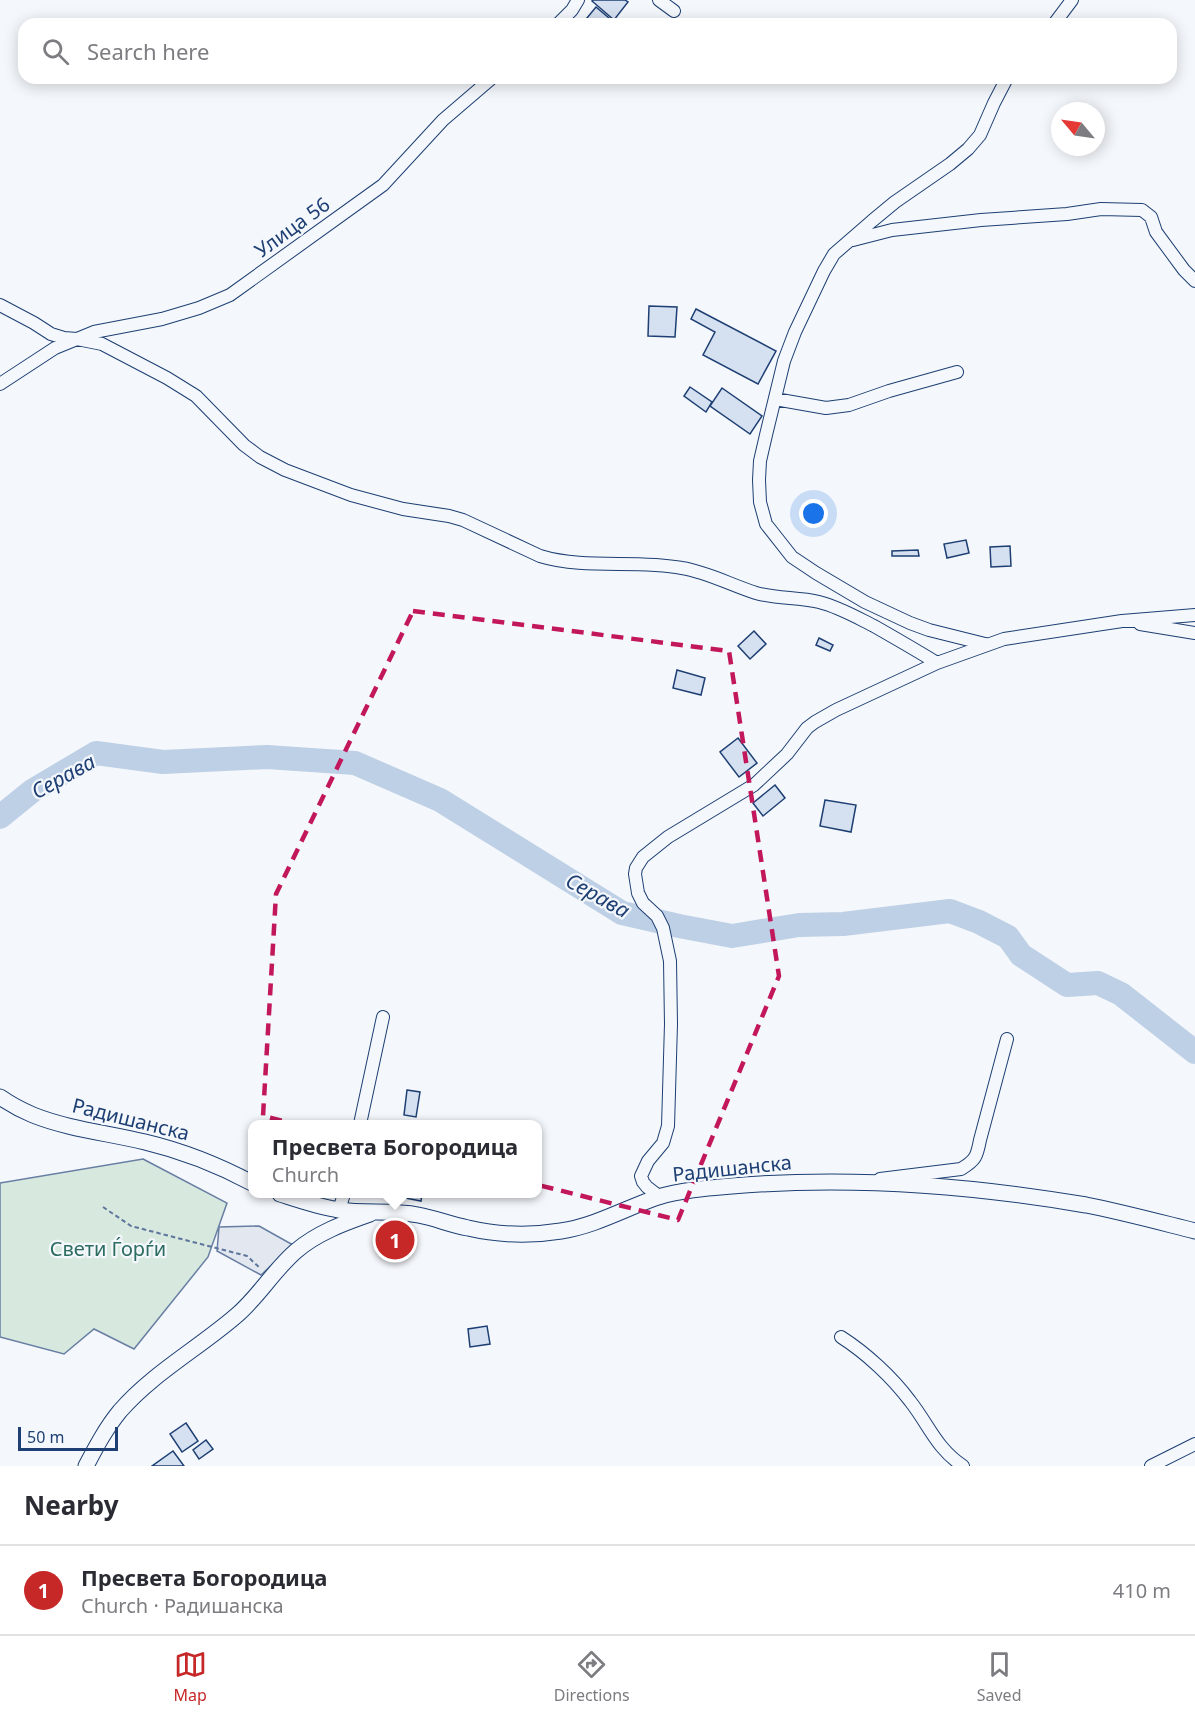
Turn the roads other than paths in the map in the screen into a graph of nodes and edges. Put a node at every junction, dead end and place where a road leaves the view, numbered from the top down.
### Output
1 (578, 0) edge
2 (659, 0) edge
3 (1072, 0) edge
4 (674, 11) dead end
5 (564, 18) edge
6 (1058, 18) edge
7 (485, 84) edge
8 (1004, 84) edge
9 (849, 241) junction
10 (1195, 281) edge
11 (0, 305) edge
12 (76, 339) junction
13 (957, 372) dead end
14 (0, 384) edge
15 (775, 399) junction
16 (1195, 615) edge
17 (1122, 621) junction
18 (1195, 633) edge
19 (985, 645) junction
20 (937, 663) junction
21 (383, 1017) dead end
22 (1007, 1039) dead end
23 (0, 1097) edge
24 (361, 1120) edge
25 (248, 1181) edge
26 (868, 1182) junction
27 (660, 1197) junction
28 (292, 1198) edge
29 (343, 1198) edge
30 (339, 1210) junction
31 (375, 1212) junction
32 (1195, 1231) edge
33 (841, 1337) dead end
34 (1195, 1444) edge
35 (86, 1466) edge
36 (963, 1466) edge
37 (1151, 1466) edge

1 - 5 street
2 - 4 street
3 - 6 street
7 - 12 street, Улица 56
8 - 9 street
9 - 10 street
9 - 15 street
11 - 12 street
12 - 14 street, Улица 56
12 - 20 street
13 - 15 street
15 - 19 street
16 - 17 street
17 - 18 street
17 - 19 street
19 - 20 street
20 - 27 street
21 - 24 street
22 - 26 street
23 - 25 street, Радишанска
26 - 27 street, Радишанска
26 - 32 street, Радишанска
27 - 31 street, Радишанска
28 - 30 street, Радишанска
29 - 30 street
30 - 31 street, Радишанска
31 - 35 street
33 - 36 street
34 - 37 street

